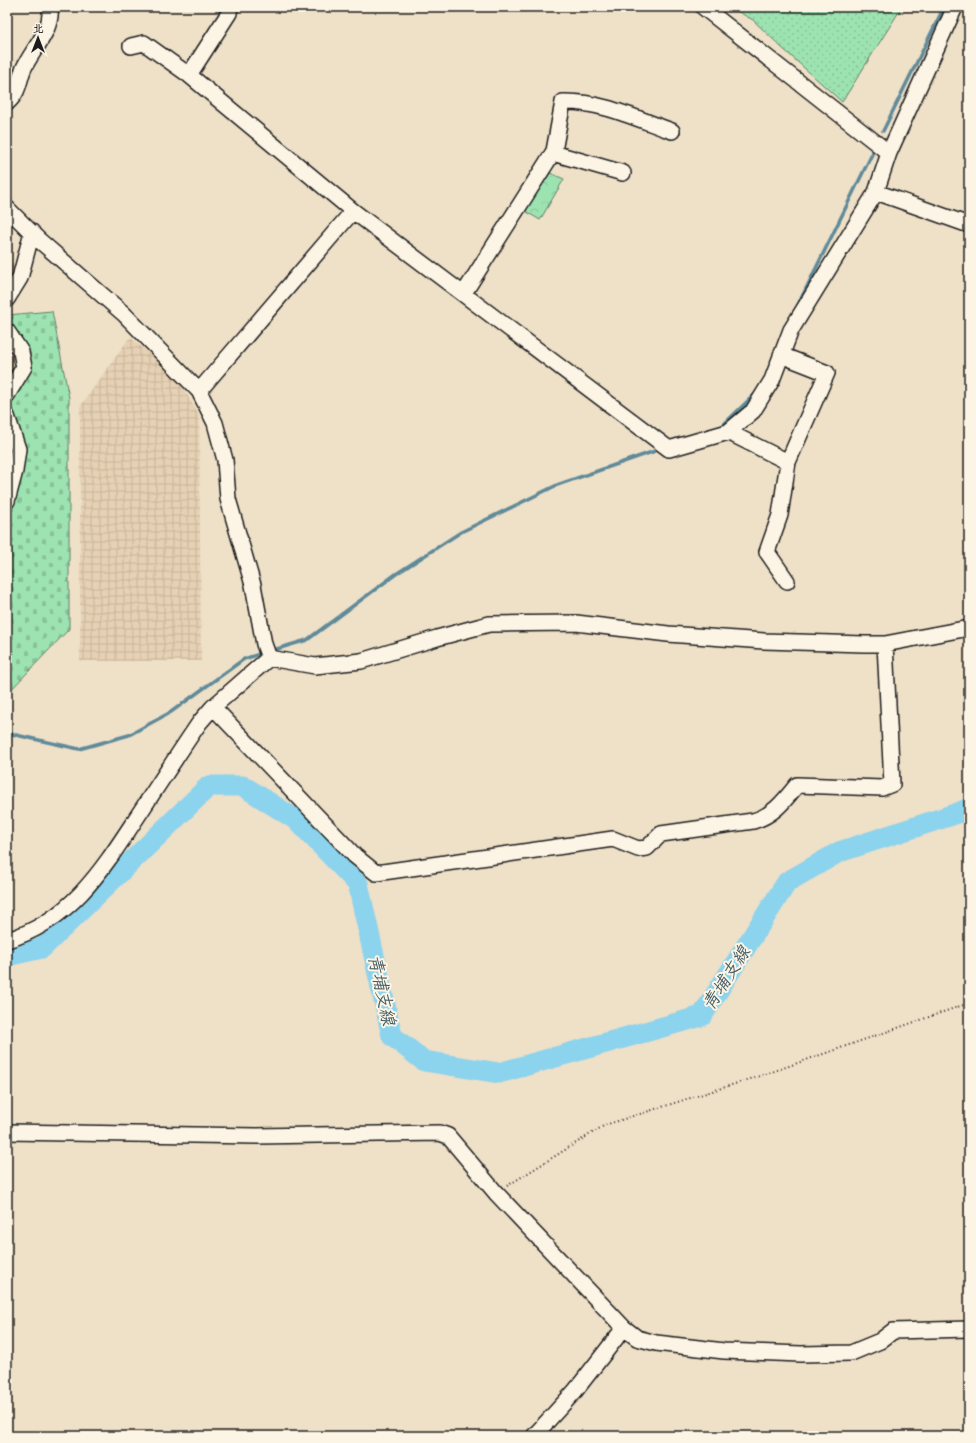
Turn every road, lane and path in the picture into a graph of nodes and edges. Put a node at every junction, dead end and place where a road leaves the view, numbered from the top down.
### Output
1 (50, 7) edge
2 (230, 7) edge
3 (703, 7) edge
4 (955, 7) edge
5 (131, 46) dead end
6 (189, 74) junction
7 (7, 103) edge
8 (672, 131) dead end
9 (553, 153) junction
10 (889, 153) junction
11 (623, 173) dead end
12 (876, 192) junction
13 (7, 208) edge
14 (353, 211) junction
15 (969, 225) edge
16 (32, 232) junction
17 (464, 293) junction
18 (7, 299) edge
19 (7, 331) edge
20 (781, 355) junction
21 (199, 391) junction
22 (7, 395) edge
23 (7, 416) edge
24 (728, 432) junction
25 (788, 462) junction
26 (7, 501) edge
27 (787, 581) dead end
28 (969, 628) edge
29 (884, 644) junction
30 (269, 658) junction
31 (213, 707) junction
32 (7, 940) edge
33 (969, 1003) edge
34 (7, 1132) edge
35 (496, 1193) junction
36 (624, 1328) junction
37 (969, 1329) edge
38 (534, 1436) edge

1 - 7 street
2 - 6 street
3 - 10 street
4 - 10 street
5 - 6 street
6 - 14 street
8 - 9 street
9 - 11 street
9 - 17 street
10 - 12 street
12 - 15 street
12 - 20 street
13 - 16 street
14 - 17 street
14 - 21 street
16 - 18 street
16 - 21 street
17 - 24 street
19 - 22 street
20 - 24 street
20 - 25 street
21 - 30 street
23 - 26 street
24 - 25 street
25 - 27 street
28 - 29 street
29 - 30 street
29 - 31 street
30 - 31 street
31 - 32 street
33 - 35 path
34 - 35 street
35 - 36 street
36 - 37 street
36 - 38 street

